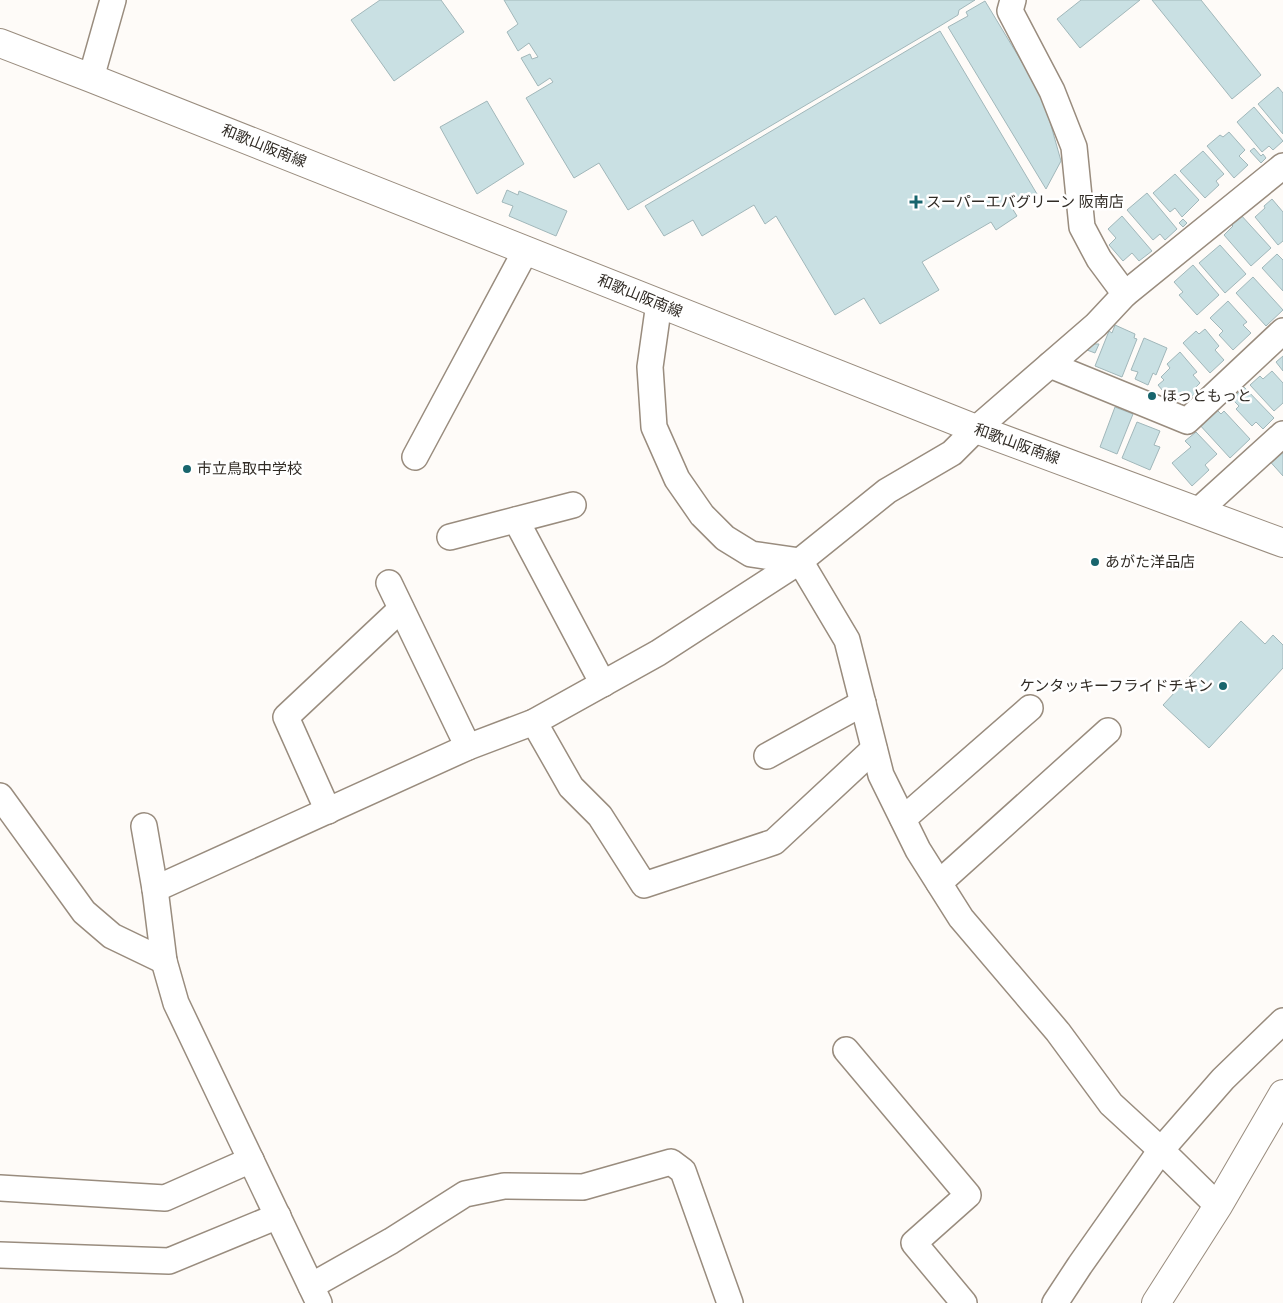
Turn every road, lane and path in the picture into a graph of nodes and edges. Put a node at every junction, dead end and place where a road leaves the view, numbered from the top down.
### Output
1 (113, 0) edge
2 (1013, 0) edge
3 (0, 43) edge
4 (90, 78) junction
5 (1283, 166) edge
6 (526, 250) junction
7 (1125, 294) junction
8 (659, 303) junction
9 (1283, 331) edge
10 (1050, 365) junction
11 (976, 429) junction
12 (1283, 434) edge
13 (415, 457) dead end
14 (573, 504) dead end
15 (1198, 511) junction
16 (516, 520) junction
17 (450, 537) dead end
18 (1283, 542) edge
19 (800, 561) junction
20 (389, 583) dead end
21 (401, 609) junction
22 (603, 684) junction
23 (862, 703) junction
24 (1030, 708) dead end
25 (534, 722) junction
26 (1108, 731) dead end
27 (468, 747) junction
28 (874, 749) junction
29 (767, 756) dead end
30 (0, 796) edge
31 (328, 811) junction
32 (903, 819) junction
33 (144, 826) dead end
34 (939, 883) junction
35 (155, 889) junction
36 (164, 961) junction
37 (1283, 1021) edge
38 (846, 1050) dead end
39 (1283, 1094) edge
40 (1161, 1150) junction
41 (252, 1160) junction
42 (0, 1188) edge
43 (1218, 1206) junction
44 (278, 1216) junction
45 (0, 1255) edge
46 (315, 1295) edge
47 (730, 1303) edge
48 (964, 1303) edge
49 (1055, 1303) edge
50 (1156, 1303) edge

1 - 4 street
2 - 7 street
3 - 4 main road, 和歌山阪南線
4 - 6 main road, 和歌山阪南線
5 - 7 street
6 - 8 main road, 和歌山阪南線
6 - 13 street
7 - 10 street
8 - 11 main road, 和歌山阪南線
8 - 19 street
9 - 10 street
10 - 11 street
11 - 15 main road, 和歌山阪南線
11 - 19 street
12 - 15 street
14 - 16 street
15 - 18 main road, 和歌山阪南線
16 - 17 street
16 - 22 street
19 - 22 street
19 - 23 street
20 - 21 street
21 - 27 street
21 - 31 street
22 - 25 street
23 - 28 street
23 - 29 street
24 - 32 street
25 - 27 street
25 - 28 street
26 - 34 street
27 - 31 street
28 - 32 street
30 - 36 street
31 - 35 street
32 - 34 street
33 - 35 street
34 - 40 street
35 - 36 street
36 - 41 street
37 - 40 street
38 - 48 street
39 - 43 main road
40 - 43 street
40 - 49 street
41 - 42 street
41 - 44 street
43 - 50 main road
44 - 45 street
44 - 46 street
46 - 47 street

